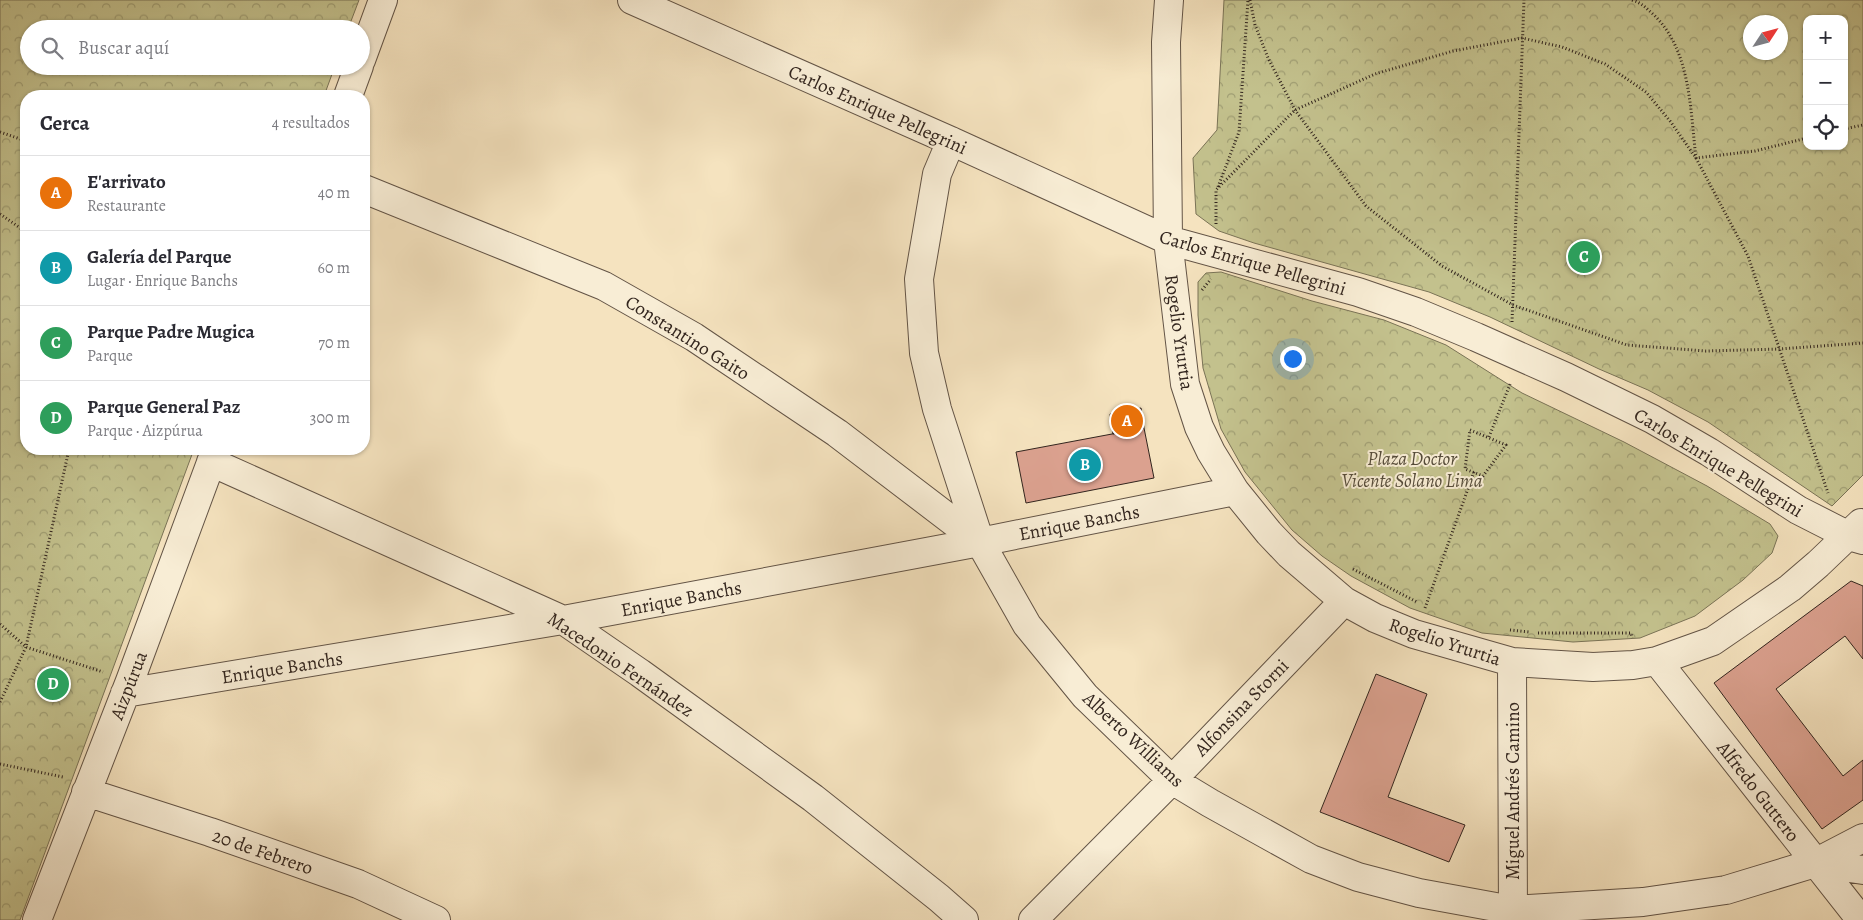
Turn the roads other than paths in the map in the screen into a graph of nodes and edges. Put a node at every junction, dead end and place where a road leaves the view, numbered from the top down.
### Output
1 (384, 0) edge
2 (632, 0) edge
3 (1169, 0) edge
4 (370, 37) edge
5 (356, 75) edge
6 (350, 90) edge
7 (951, 141) junction
8 (370, 191) edge
9 (1168, 240) junction
10 (213, 455) edge
11 (1235, 491) junction
12 (1858, 532) edge
13 (980, 542) junction
14 (1344, 601) junction
15 (563, 620) junction
16 (1512, 662) junction
17 (1645, 663) junction
18 (127, 687) junction
19 (1172, 780) junction
20 (88, 788) junction
21 (1863, 838) edge
22 (1815, 863) junction
23 (1863, 870) edge
24 (1513, 915) edge
25 (37, 920) edge
26 (436, 920) edge
27 (964, 920) edge
28 (1033, 920) edge
29 (1861, 920) edge

1 - 4 street
2 - 7 street, Carlos Enrique Pellegrini
3 - 9 street, Rogelio Yrurtia
5 - 6 street
7 - 9 street, Carlos Enrique Pellegrini
7 - 13 street, Alberto Williams
8 - 13 street, Constantino Gaito
9 - 11 street, Rogelio Yrurtia
9 - 12 street, Carlos Enrique Pellegrini
10 - 15 street, Macedonio Fernández
10 - 18 street, Aizpúrua
11 - 13 street, Enrique Banchs
11 - 14 street, Rogelio Yrurtia
12 - 17 street, Rogelio Yrurtia
13 - 15 street, Enrique Banchs
13 - 19 street, Alberto Williams
14 - 16 street, Rogelio Yrurtia
14 - 19 street, Alfonsina Storni
15 - 18 street, Enrique Banchs
15 - 27 street, Macedonio Fernández
16 - 17 street, Rogelio Yrurtia
16 - 24 street, Miguel Andrés Camino
17 - 22 street, Alfredo Guttero
18 - 20 street, Aizpúrua
19 - 24 street, Alberto Williams
19 - 28 street, Alfonsina Storni
20 - 25 street, Aizpúrua
20 - 26 street, 20 de Febrero
21 - 22 street, Alberto Williams
22 - 23 street
22 - 24 street, Alberto Williams
22 - 29 street, Alfredo Guttero

